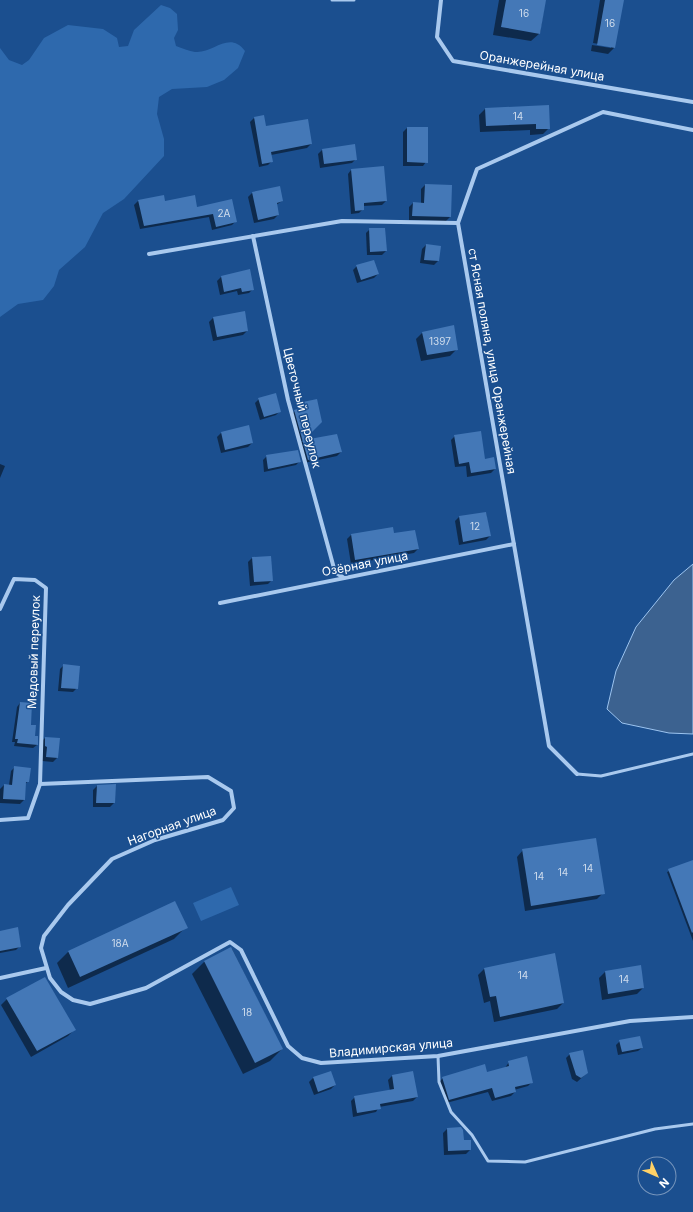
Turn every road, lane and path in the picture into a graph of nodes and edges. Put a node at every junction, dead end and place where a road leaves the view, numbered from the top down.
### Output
1 (332, 0) edge
2 (354, 0) edge
3 (441, 0) edge
4 (693, 102) edge
5 (693, 130) edge
6 (458, 223) junction
7 (253, 236) junction
8 (149, 254) dead end
9 (514, 544) junction
10 (344, 578) junction
11 (220, 603) dead end
12 (0, 609) edge
13 (693, 754) edge
14 (577, 774) joint
15 (40, 784) junction
16 (0, 820) edge
17 (46, 968) junction
18 (0, 978) edge
19 (73, 1000) joint
20 (693, 1017) edge
21 (438, 1056) junction
22 (693, 1124) edge

1 - 2 lane
3 - 4 street, Оранжерейная улица
5 - 6 street, ст Ясная поляна, улица Оранжерейная
6 - 7 street
6 - 9 street, ст Ясная поляна, улица Оранжерейная
7 - 8 street
7 - 10 street, Цветочный переулок
9 - 10 street, Озёрная улица
9 - 14 street, ст Ясная поляна, улица Оранжерейная
10 - 11 street, Озёрная улица
12 - 15 street, Медовый переулок
13 - 14 lane
15 - 16 street
15 - 17 street, Нагорная улица
17 - 18 street
17 - 19 street, Нагорная улица
19 - 21 street, Владимирская улица
20 - 21 street, Владимирская улица
21 - 22 lane

